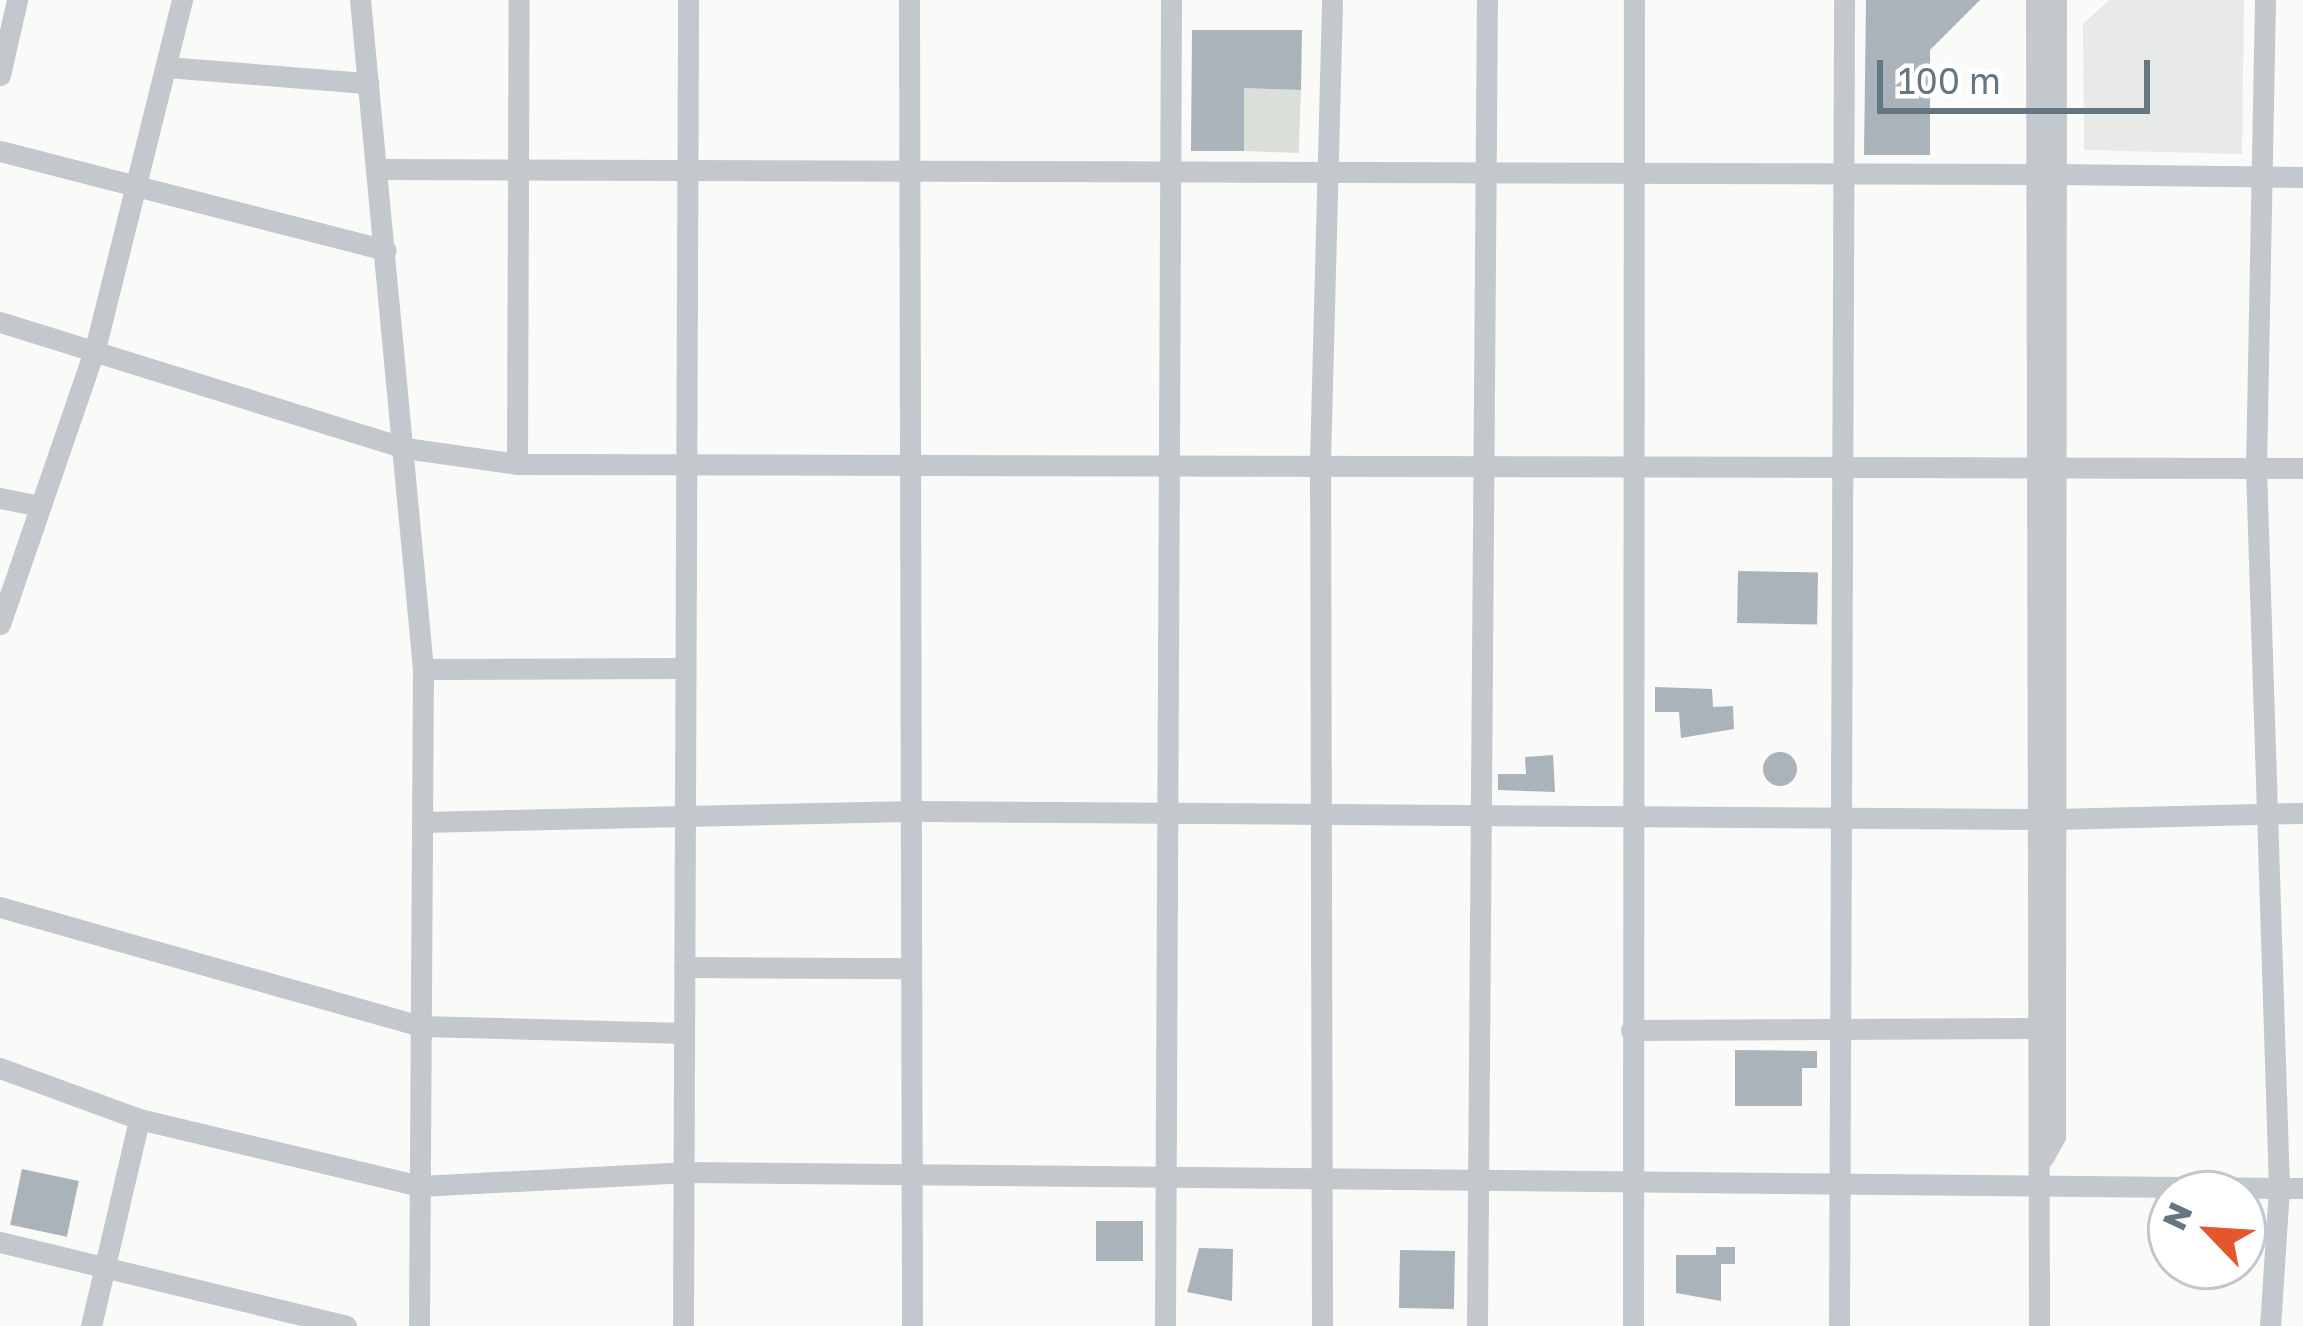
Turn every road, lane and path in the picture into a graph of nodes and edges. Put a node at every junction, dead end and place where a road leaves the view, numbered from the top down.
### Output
1 (182, 0) edge
2 (360, 0) edge
3 (519, 0) edge
4 (688, 0) edge
5 (909, 0) edge
6 (1171, 0) edge
7 (1332, 0) edge
8 (1486, 0) edge
9 (1634, 0) edge
10 (1844, 0) edge
11 (2036, 0) edge
12 (2056, 0) edge
13 (2265, 0) edge
14 (10, 10) edge
15 (167, 67) junction
16 (0, 75) edge
17 (368, 83) junction
18 (0, 151) edge
19 (377, 170) junction
20 (1170, 170) junction
21 (1330, 170) junction
22 (1486, 170) junction
23 (1634, 170) junction
24 (1843, 170) junction
25 (687, 171) junction
26 (910, 171) junction
27 (520, 174) junction
28 (2046, 174) junction
29 (2261, 176) junction
30 (2303, 177) edge
31 (135, 192) junction
32 (385, 250) junction
33 (0, 322) edge
34 (96, 345) junction
35 (405, 448) junction
36 (1320, 461) junction
37 (907, 463) junction
38 (518, 464) junction
39 (686, 464) junction
40 (1169, 465) junction
41 (1487, 465) junction
42 (1632, 466) junction
43 (1842, 467) junction
44 (2046, 467) junction
45 (2257, 468) junction
46 (2303, 468) edge
47 (0, 497) edge
48 (40, 506) junction
49 (0, 624) edge
50 (685, 668) junction
51 (423, 669) junction
52 (910, 811) junction
53 (1167, 813) junction
54 (2269, 813) junction
55 (2303, 813) edge
56 (1483, 815) junction
57 (1631, 815) junction
58 (1841, 815) junction
59 (1324, 817) junction
60 (685, 818) junction
61 (2045, 819) junction
62 (422, 823) junction
63 (0, 907) edge
64 (684, 967) junction
65 (910, 968) junction
66 (421, 1026) junction
67 (2035, 1028) junction
68 (1631, 1030) junction
69 (1840, 1030) junction
70 (684, 1033) junction
71 (0, 1068) edge
72 (139, 1118) junction
73 (2043, 1158) junction
74 (684, 1172) junction
75 (1166, 1173) junction
76 (913, 1174) junction
77 (1478, 1180) junction
78 (1632, 1182) junction
79 (1320, 1184) junction
80 (420, 1186) junction
81 (1839, 1186) junction
82 (2042, 1187) junction
83 (2279, 1188) junction
84 (2303, 1188) edge
85 (0, 1242) edge
86 (105, 1266) junction
87 (91, 1326) edge
88 (346, 1326) edge
89 (419, 1326) edge
90 (683, 1326) edge
91 (912, 1326) edge
92 (1165, 1326) edge
93 (1322, 1326) edge
94 (1478, 1326) edge
95 (1633, 1326) edge
96 (1839, 1326) edge
97 (2039, 1326) edge
98 (2270, 1326) edge

1 - 15 street
2 - 17 street
3 - 27 street
4 - 25 street
5 - 26 street
6 - 20 street
7 - 21 street
8 - 22 street
9 - 23 street
10 - 24 street
11 - 28 street
12 - 28 street
13 - 29 street
14 - 16 street
15 - 17 street
15 - 31 street
17 - 19 street
18 - 31 street
19 - 27 street
19 - 32 street
20 - 21 street
20 - 26 street
20 - 40 street
21 - 22 street
21 - 36 street
22 - 23 street
22 - 41 street
23 - 24 street
23 - 42 street
24 - 28 street
24 - 43 street
25 - 26 street
25 - 27 street
25 - 39 street
26 - 37 street
27 - 38 street
28 - 29 street
28 - 44 street
29 - 30 street
29 - 45 street
31 - 32 street
31 - 34 street
32 - 35 street
33 - 34 street
34 - 35 street
34 - 48 street
35 - 38 street
35 - 51 street
36 - 40 street
36 - 41 street
36 - 59 street
37 - 39 street
37 - 40 street
37 - 52 street
38 - 39 street
39 - 50 street
40 - 53 street
41 - 42 street
41 - 56 street
42 - 43 street
42 - 57 street
43 - 44 street
43 - 58 street
44 - 45 street
44 - 61 street
45 - 46 street
45 - 54 street
47 - 48 street
48 - 49 street
50 - 51 street
50 - 60 street
51 - 62 street
52 - 53 street
52 - 60 street
52 - 65 street
53 - 59 street
53 - 75 street
54 - 55 street
54 - 61 street
54 - 83 street
56 - 57 street
56 - 59 street
56 - 77 street
57 - 58 street
57 - 68 street
58 - 61 street
58 - 69 street
59 - 79 street
60 - 62 street
60 - 64 street
61 - 67 street
61 - 73 street
62 - 66 street
63 - 66 street
64 - 65 street
64 - 70 street
65 - 76 street
66 - 70 street
66 - 80 street
67 - 69 street
67 - 73 street
68 - 69 street
68 - 78 street
69 - 81 street
70 - 74 street
71 - 72 street
72 - 80 street
72 - 86 street
73 - 82 street
74 - 76 street
74 - 80 street
74 - 90 street
75 - 76 street
75 - 79 street
75 - 92 street
76 - 91 street
77 - 78 street
77 - 79 street
77 - 94 street
78 - 81 street
78 - 95 street
79 - 93 street
80 - 89 street
81 - 82 street
81 - 96 street
82 - 83 street
82 - 97 street
83 - 84 street
83 - 98 street
85 - 86 street
86 - 87 street
86 - 88 street

